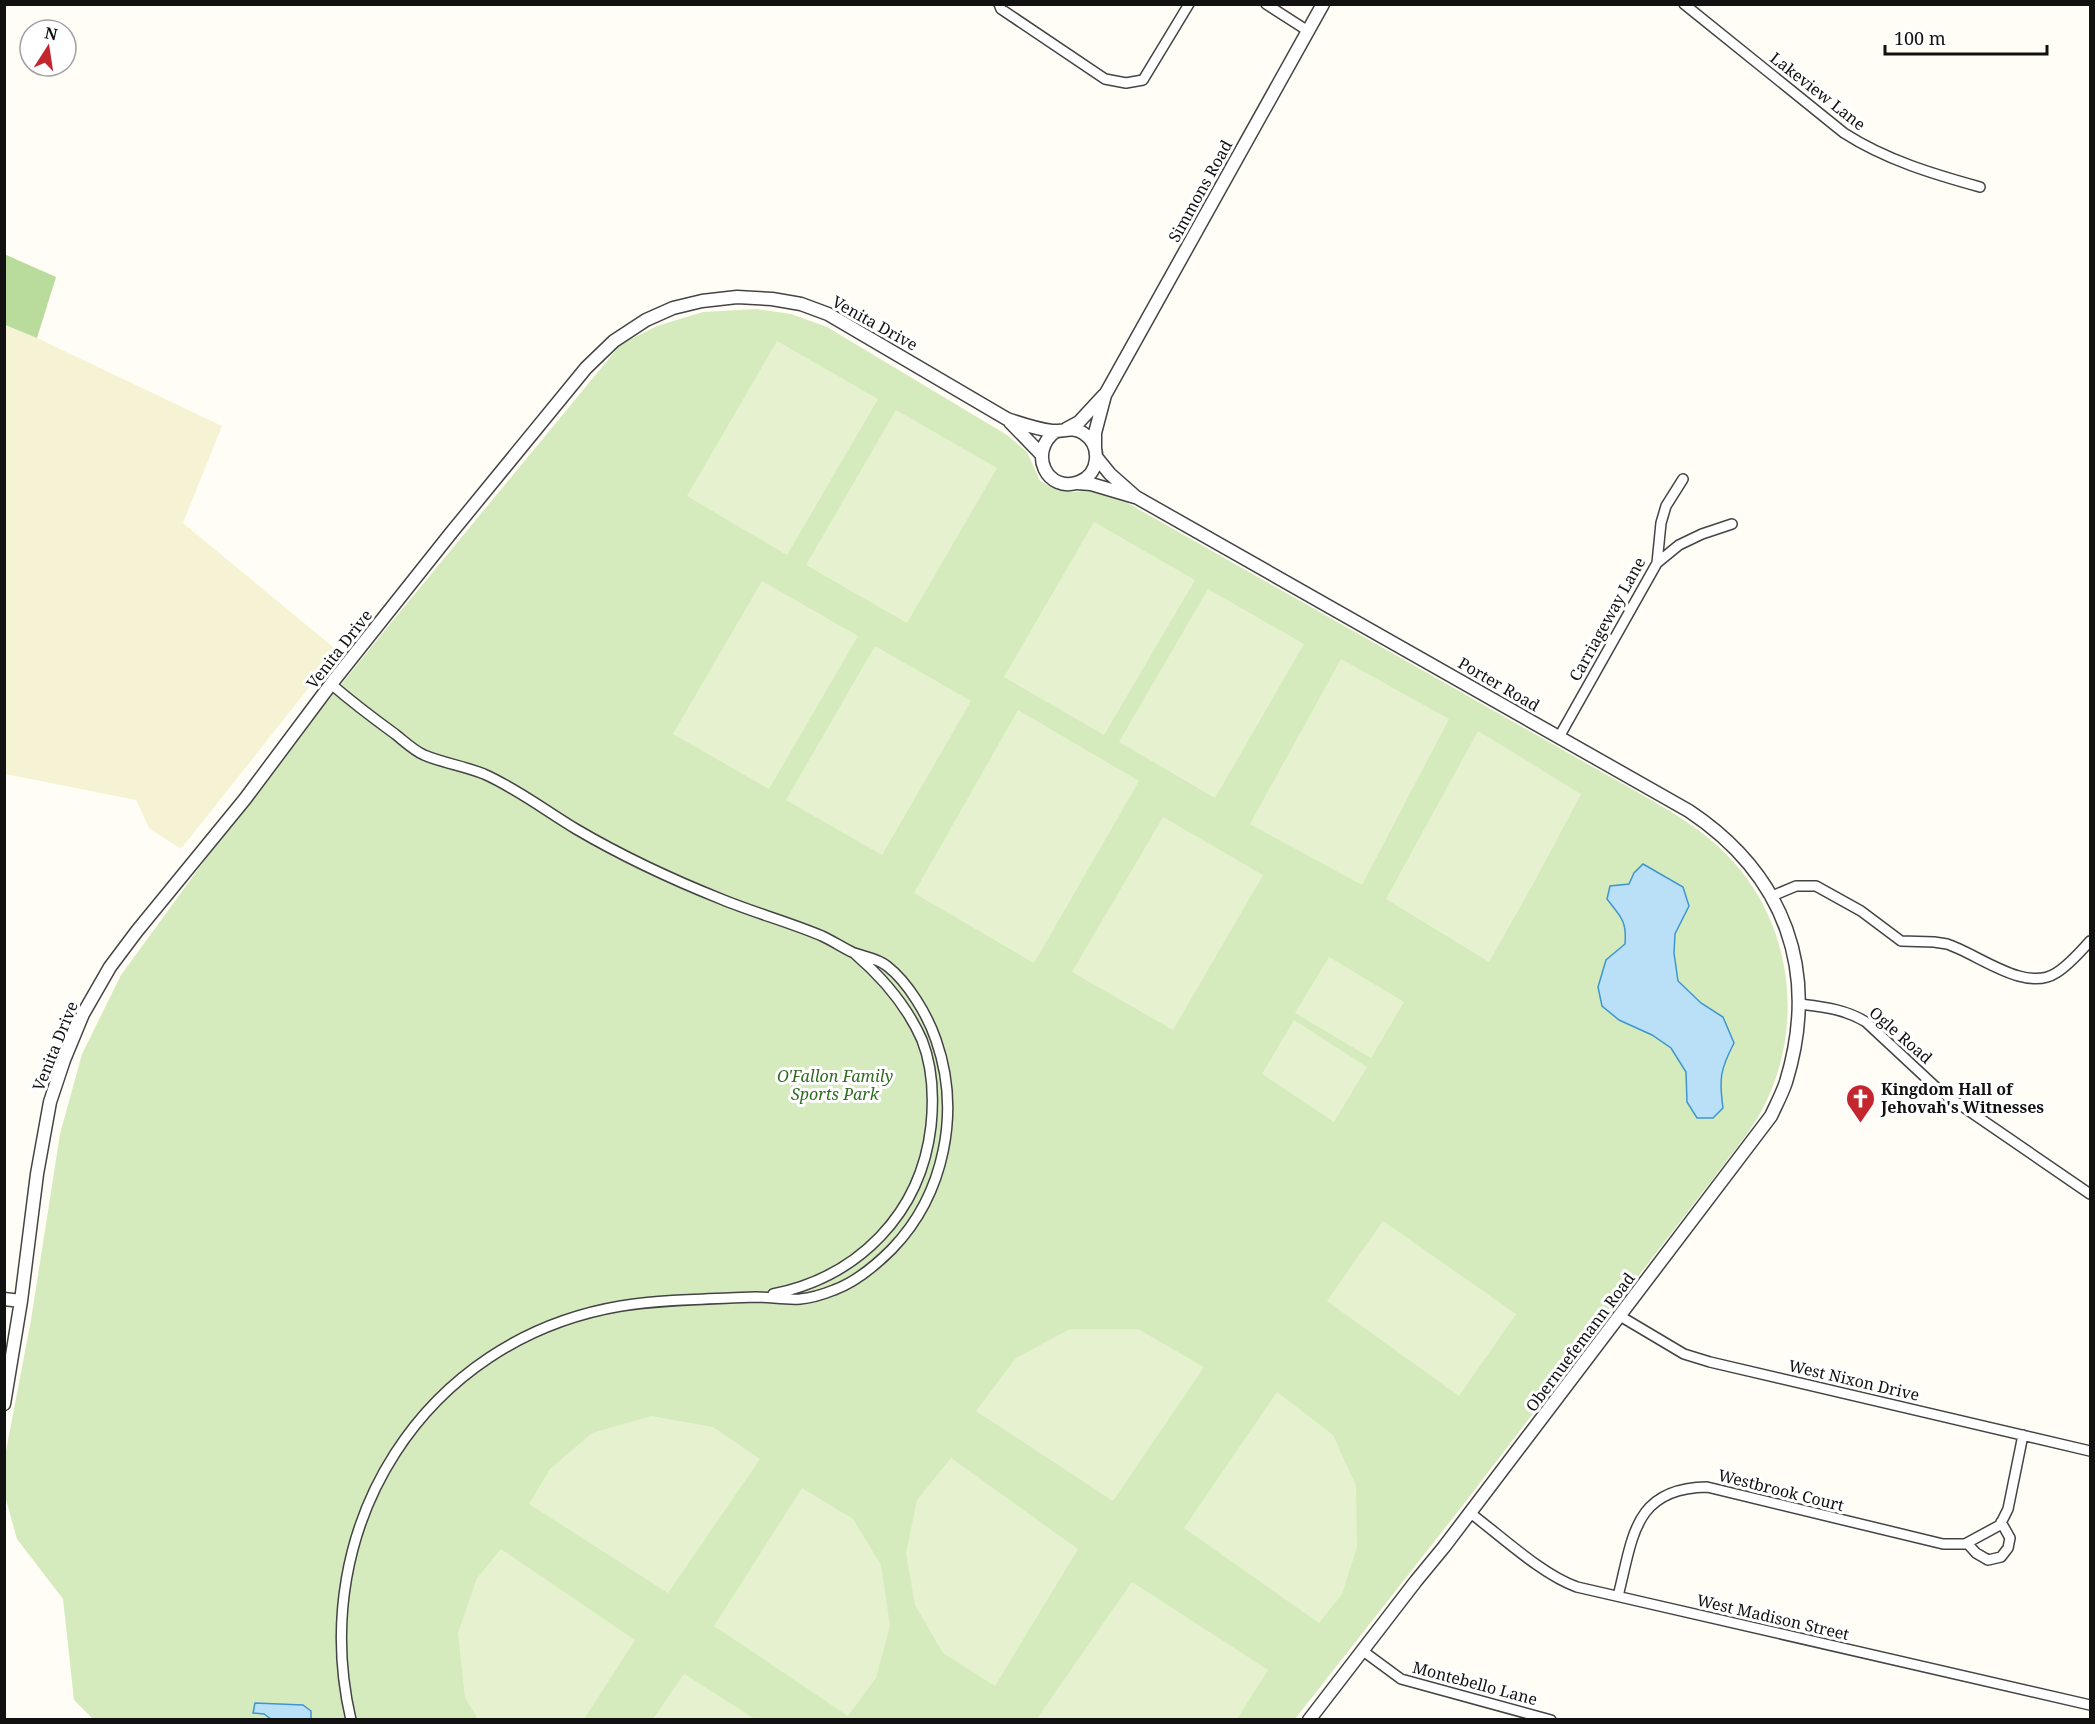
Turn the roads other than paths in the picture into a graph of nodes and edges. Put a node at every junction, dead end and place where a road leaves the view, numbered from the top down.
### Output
1 (999, 4) edge
2 (1189, 4) edge
3 (1266, 4) edge
4 (1323, 4) edge
5 (1684, 4) edge
6 (1308, 31) junction
7 (1980, 187) dead end
8 (1105, 394) junction
9 (1007, 419) junction
10 (1061, 430) junction
11 (1096, 453) junction
12 (1041, 454) junction
13 (1683, 479) dead end
14 (1076, 483) junction
15 (1136, 497) junction
16 (1732, 524) dead end
17 (1657, 563) junction
18 (332, 684) junction
19 (1559, 737) junction
20 (1772, 896) junction
21 (2091, 941) edge
22 (1793, 951) joint
23 (854, 952) junction
24 (1799, 1004) junction
25 (2091, 1194) edge
26 (761, 1297) junction
27 (4, 1299) edge
28 (21, 1301) junction
29 (1620, 1316) junction
30 (4, 1404) edge
31 (2023, 1435) junction
32 (2091, 1451) edge
33 (1469, 1512) junction
34 (2001, 1522) junction
35 (1967, 1543) junction
36 (1618, 1596) junction
37 (1363, 1652) junction
38 (2091, 1705) edge
39 (351, 1719) edge
40 (1309, 1719) edge
41 (1551, 1719) edge

1 - 2 street
3 - 6 street
4 - 6 street, Simmons Road
5 - 7 street, Lakeview Lane
6 - 8 street, Simmons Road
8 - 10 street, Simmons Road
8 - 11 street, Simmons Road
9 - 10 street, Venita Drive
9 - 12 street, Venita Drive
9 - 18 street, Venita Drive
10 - 11 street
10 - 12 street
11 - 14 street
11 - 15 street, Porter Road
12 - 14 street
13 - 17 street, Carriageway Lane
14 - 15 street, Porter Road
15 - 19 street, Porter Road
16 - 17 street
17 - 19 street, Carriageway Lane
18 - 23 street
18 - 28 street, Venita Drive
19 - 20 street, Porter Road
20 - 21 street
20 - 22 street, Porter Road
22 - 24 street, Obernuefemann Road
23 - 26 street
23 - 26 street
24 - 25 street, Ogle Road
24 - 29 street, Obernuefemann Road
26 - 39 street
27 - 28 street
28 - 30 street, Venita Drive
29 - 31 street, West Nixon Drive
29 - 33 street, Obernuefemann Road
31 - 32 street, West Nixon Drive
31 - 34 street
33 - 36 street, West Madison Street
33 - 37 street, Obernuefemann Road
34 - 35 street, Westbrook Court
34 - 35 street
35 - 36 street, Westbrook Court
36 - 38 street, West Madison Street
37 - 40 street, Obernuefemann Road
37 - 41 street, Montebello Lane

